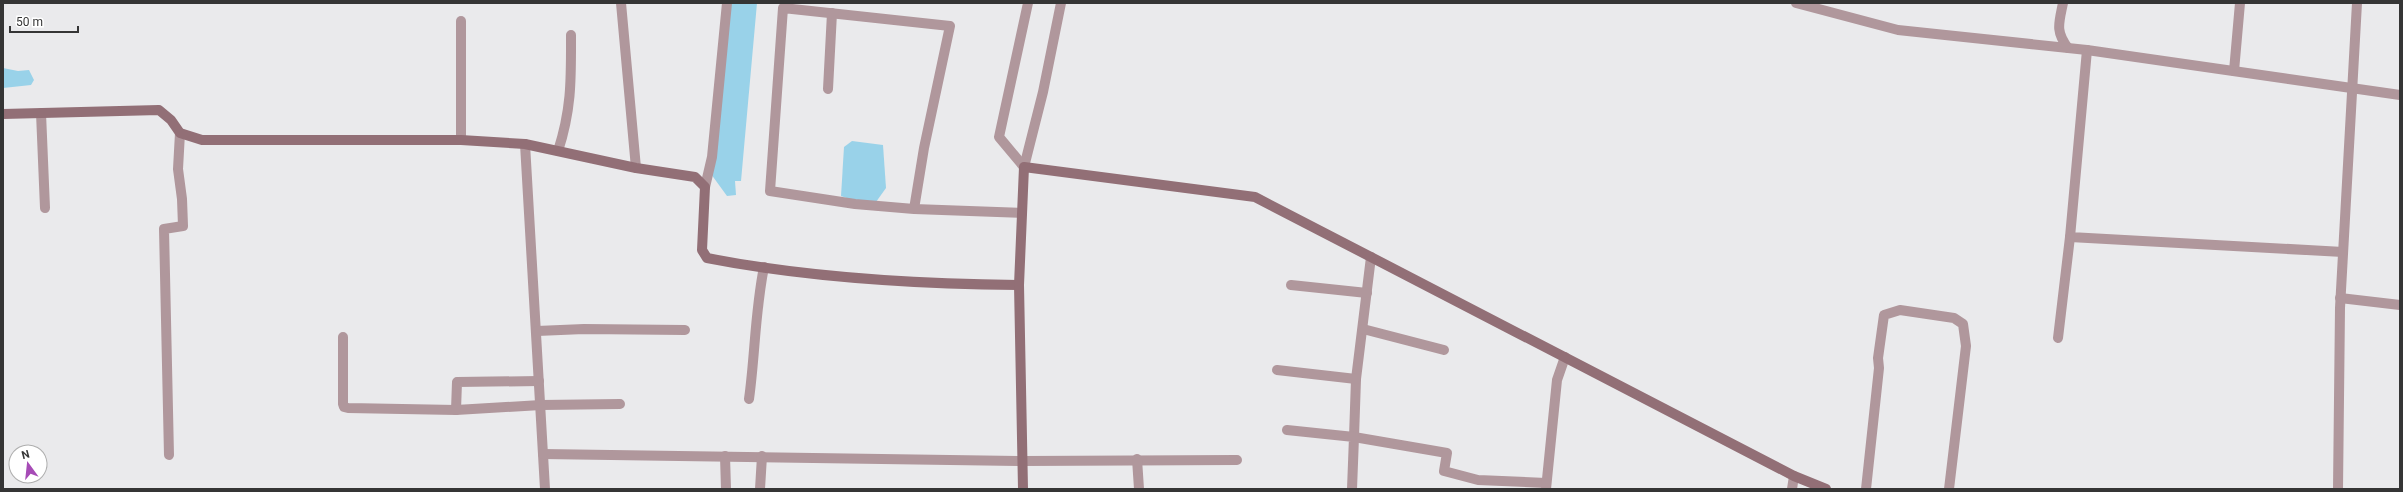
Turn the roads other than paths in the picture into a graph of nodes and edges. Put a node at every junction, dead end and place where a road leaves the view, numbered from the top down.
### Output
1 (621, 3) edge
2 (728, 3) edge
3 (1028, 3) edge
4 (1061, 3) edge
5 (1796, 3) edge
6 (2063, 3) edge
7 (2240, 3) edge
8 (2357, 3) edge
9 (832, 14) junction
10 (462, 21) dead end
11 (571, 35) dead end
12 (2068, 48) junction
13 (2086, 50) junction
14 (2234, 71) junction
15 (828, 89) dead end
16 (2352, 89) junction
17 (2400, 95) edge
18 (41, 113) junction
19 (3, 114) edge
20 (180, 133) junction
21 (461, 140) junction
22 (524, 144) junction
23 (558, 150) junction
24 (1024, 167) junction
25 (636, 168) junction
26 (705, 187) junction
27 (45, 208) dead end
28 (914, 209) junction
29 (1022, 214) junction
30 (2070, 237) junction
31 (2343, 252) junction
32 (1372, 257) junction
33 (764, 267) junction
34 (1291, 285) dead end
35 (1019, 286) junction
36 (1367, 293) junction
37 (2340, 298) junction
38 (2400, 305) edge
39 (1363, 329) junction
40 (684, 330) dead end
41 (537, 331) junction
42 (343, 337) dead end
43 (2058, 338) dead end
44 (1444, 350) dead end
45 (1565, 358) junction
46 (1277, 370) dead end
47 (1356, 380) junction
48 (539, 381) junction
49 (749, 399) dead end
50 (620, 404) dead end
51 (541, 405) junction
52 (456, 410) junction
53 (1287, 430) dead end
54 (1354, 437) junction
55 (169, 454) dead end
56 (543, 454) junction
57 (725, 456) junction
58 (762, 456) junction
59 (1137, 459) junction
60 (1237, 460) dead end
61 (1023, 461) junction
62 (1794, 476) junction
63 (1546, 486) edge
64 (545, 489) edge
65 (726, 489) edge
66 (760, 489) edge
67 (1023, 489) edge
68 (1139, 489) edge
69 (1352, 489) edge
70 (1792, 489) edge
71 (1826, 489) edge
72 (1866, 489) edge
73 (1949, 489) edge
74 (2338, 489) edge

1 - 25 street
2 - 26 street
3 - 24 street
4 - 24 street
5 - 12 street
6 - 12 street
7 - 14 street
8 - 16 street
9 - 15 street
9 - 28 street
9 - 28 street
10 - 21 street
11 - 23 street
12 - 13 street
13 - 14 street
13 - 30 street
14 - 16 street
16 - 17 street
16 - 31 street
18 - 19 street
18 - 20 street
18 - 27 street
20 - 21 street
20 - 55 street
21 - 22 street
22 - 23 street
22 - 41 street
23 - 25 street
24 - 29 street
24 - 32 street
25 - 26 street
26 - 33 street
28 - 29 street
29 - 35 street
30 - 31 street
30 - 43 street
31 - 37 street
32 - 36 street
32 - 45 street
33 - 35 street
33 - 49 street
34 - 36 street
35 - 61 street
36 - 39 street
37 - 38 street
37 - 74 street
39 - 44 street
39 - 47 street
40 - 41 street
41 - 48 street
42 - 52 street
45 - 62 street
45 - 63 street
46 - 47 street
47 - 54 street
48 - 51 street
48 - 52 street
50 - 51 street
51 - 52 street
51 - 56 street
53 - 54 street
54 - 63 street
54 - 69 street
56 - 57 street
56 - 64 street
57 - 58 street
57 - 65 street
58 - 61 street
58 - 66 street
59 - 60 street
59 - 61 street
59 - 68 street
61 - 67 street
62 - 70 street
62 - 71 street
72 - 73 street

